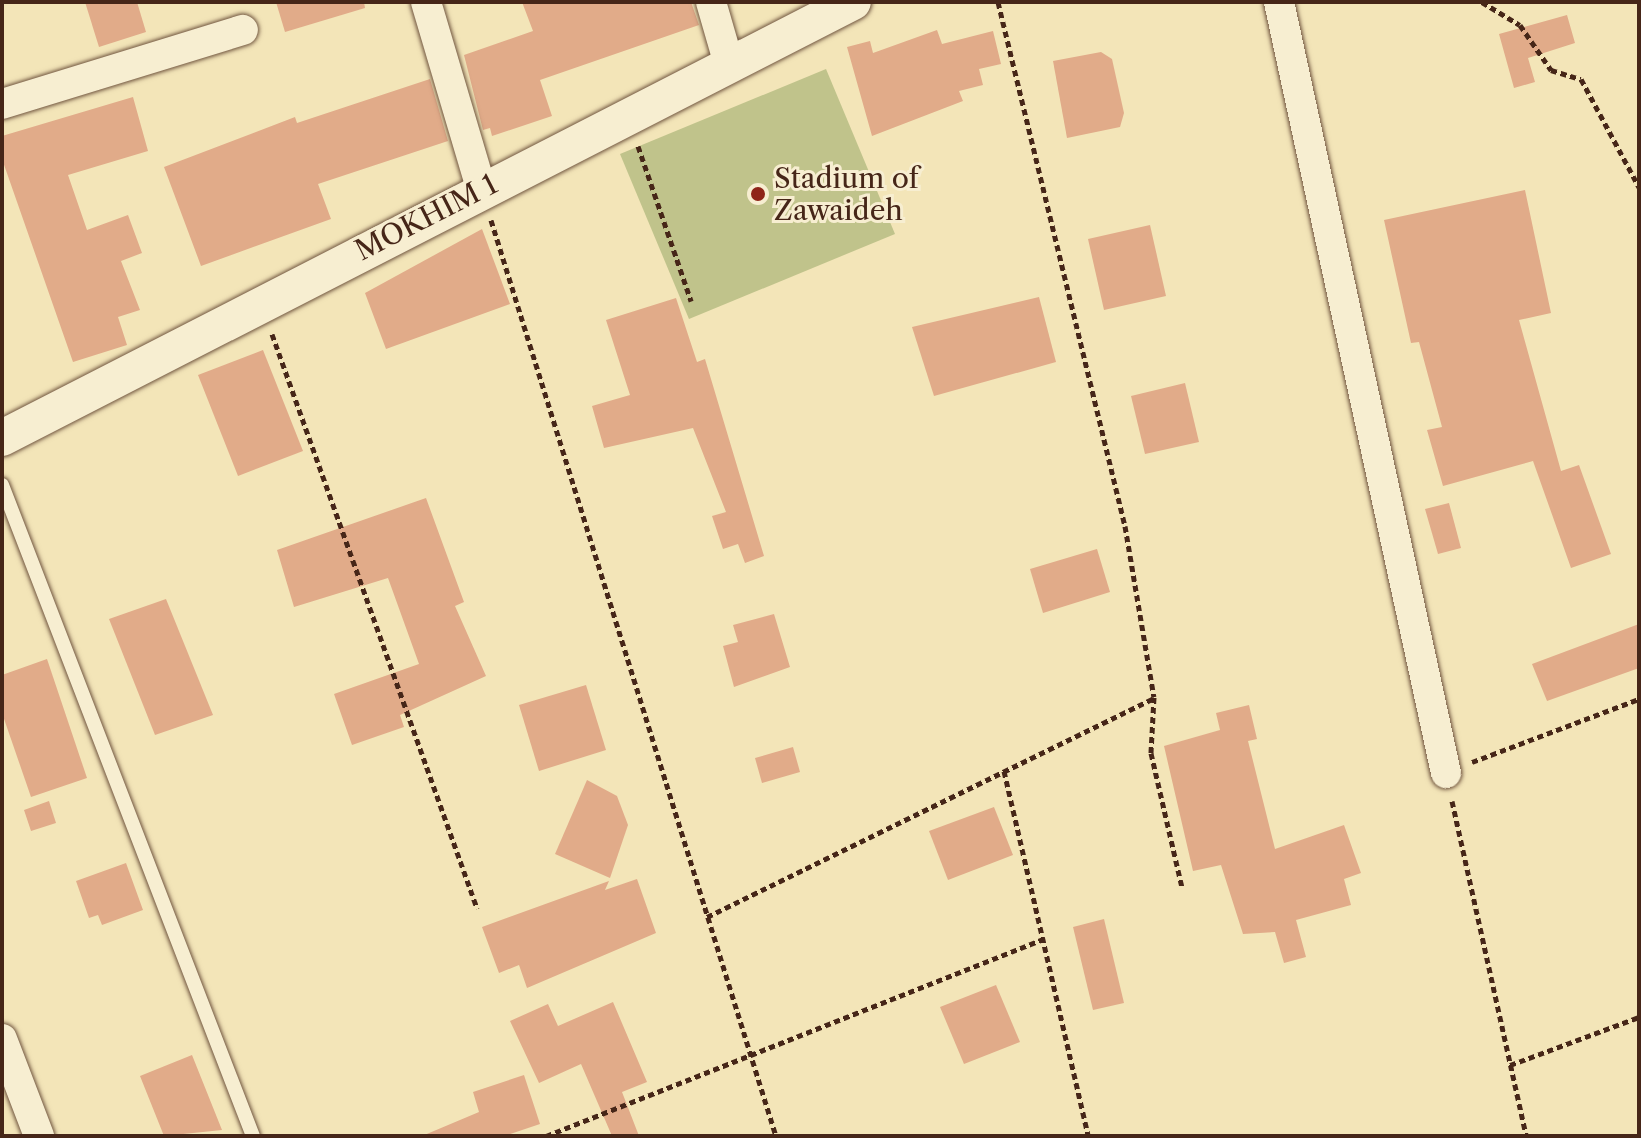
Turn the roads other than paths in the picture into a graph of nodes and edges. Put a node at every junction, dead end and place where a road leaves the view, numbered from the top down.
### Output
1 (426, 2) edge
2 (711, 2) edge
3 (853, 2) edge
4 (1279, 2) edge
5 (243, 30) dead end
6 (728, 61) junction
7 (2, 104) edge
8 (481, 188) junction
9 (2, 438) edge
10 (2, 485) edge
11 (1446, 773) road end
12 (2, 1039) edge
13 (39, 1136) edge
14 (253, 1136) edge

1 - 8 street
2 - 6 street
3 - 6 street, MOKHIM 1
4 - 11 street
5 - 7 street
6 - 8 street, MOKHIM 1
8 - 9 street, MOKHIM 1
10 - 14 lane
12 - 13 street

